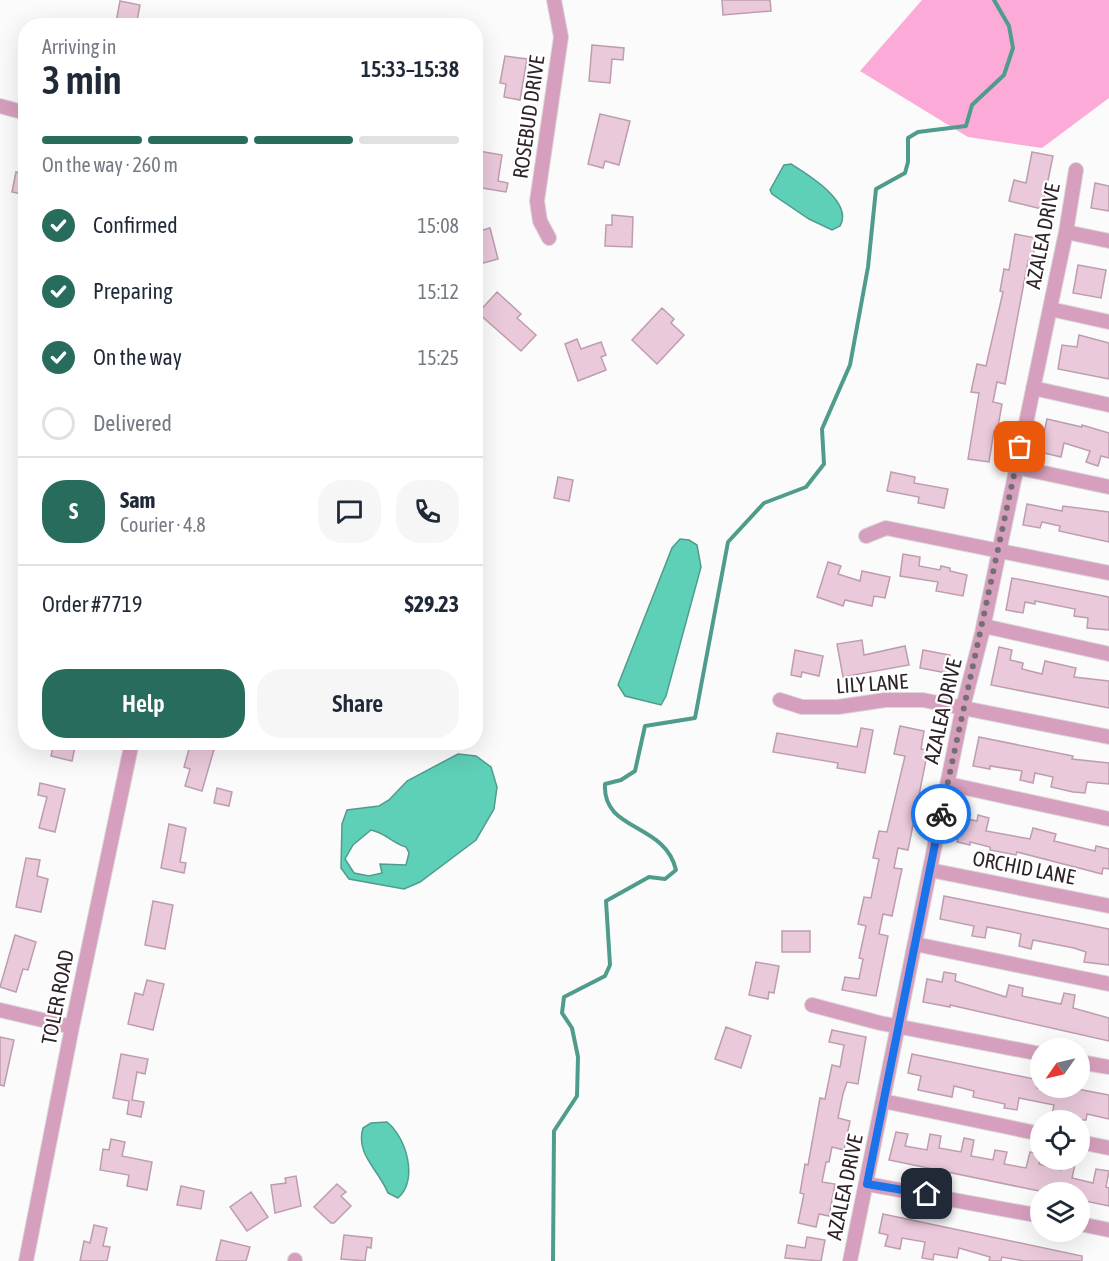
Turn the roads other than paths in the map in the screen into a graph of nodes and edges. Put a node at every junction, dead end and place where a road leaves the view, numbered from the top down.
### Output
1 (554, 0) edge
2 (0, 106) edge
3 (18, 111) edge
4 (1076, 170) dead end
5 (1066, 232) junction
6 (549, 238) dead end
7 (1109, 241) edge
8 (1050, 309) junction
9 (1109, 322) edge
10 (1033, 388) junction
11 (1109, 405) edge
12 (1016, 467) junction
13 (1109, 487) edge
14 (866, 536) dead end
15 (998, 551) junction
16 (1109, 573) edge
17 (984, 626) junction
18 (1109, 654) edge
19 (780, 700) dead end
20 (963, 707) junction
21 (1109, 737) edge
22 (130, 750) edge
23 (948, 784) junction
24 (1109, 819) edge
25 (930, 870) junction
26 (1109, 906) edge
27 (915, 944) junction
28 (1109, 984) edge
29 (812, 1005) dead end
30 (0, 1010) edge
31 (898, 1025) junction
32 (72, 1027) junction
33 (1030, 1052) edge
34 (1090, 1064) edge
35 (1109, 1067) edge
36 (883, 1101) junction
37 (1030, 1132) edge
38 (1090, 1144) edge
39 (1109, 1148) edge
40 (867, 1184) junction
41 (1030, 1214) edge
42 (1090, 1226) edge
43 (1109, 1230) edge
44 (26, 1261) edge
45 (850, 1261) edge

1 - 6 street, ROSEBUD DRIVE
2 - 3 street
4 - 5 street, AZALEA DRIVE
5 - 7 street
5 - 8 street, AZALEA DRIVE
8 - 9 street
8 - 10 street, AZALEA DRIVE
10 - 11 street
10 - 12 street, AZALEA DRIVE
12 - 13 street
12 - 15 street, AZALEA DRIVE
14 - 15 street
15 - 16 street
15 - 17 street, AZALEA DRIVE
17 - 18 street
17 - 20 street, AZALEA DRIVE
19 - 20 street, LILY LANE
20 - 21 street, LILY LANE
20 - 23 street, AZALEA DRIVE
22 - 32 street, TOLER ROAD
23 - 24 street
23 - 25 street, AZALEA DRIVE
25 - 26 street, ORCHID LANE
25 - 27 street, AZALEA DRIVE
27 - 28 street
27 - 31 street, AZALEA DRIVE
29 - 31 street
30 - 32 street
31 - 33 street
31 - 36 street, AZALEA DRIVE
32 - 44 street, TOLER ROAD
34 - 35 street
36 - 37 street
36 - 40 street, AZALEA DRIVE
38 - 39 street
40 - 41 street
40 - 45 street, AZALEA DRIVE
42 - 43 street

